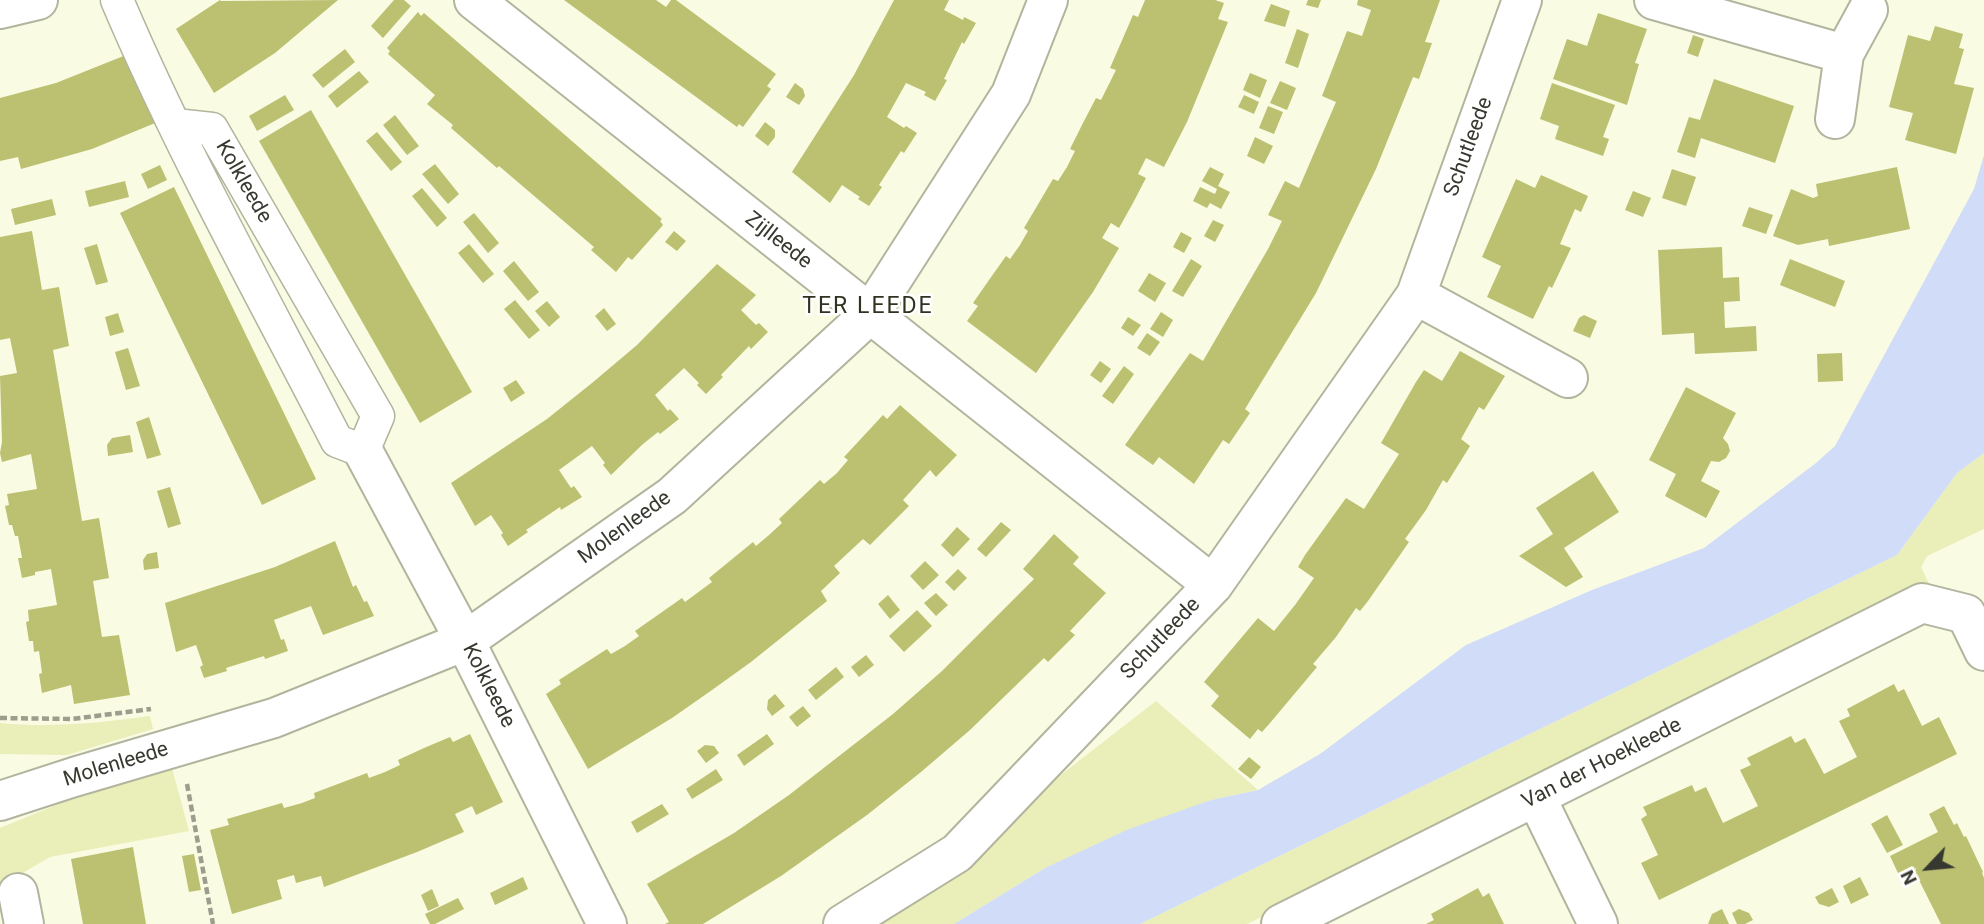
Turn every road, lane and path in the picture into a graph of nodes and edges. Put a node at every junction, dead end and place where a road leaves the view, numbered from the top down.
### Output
1 (38, 0) edge
2 (117, 0) edge
3 (474, 0) edge
4 (1048, 0) edge
5 (1522, 0) edge
6 (1654, 0) edge
7 (0, 9) edge
8 (1868, 10) dead end
9 (1844, 54) junction
10 (1835, 119) dead end
11 (175, 125) junction
12 (1416, 295) junction
13 (870, 314) junction
14 (1568, 378) dead end
15 (363, 452) junction
16 (1213, 585) junction
17 (1975, 609) edge
18 (465, 642) junction
19 (1984, 651) edge
20 (1536, 797) junction
21 (0, 801) edge
22 (607, 924) edge
23 (843, 924) edge
24 (1281, 924) edge
25 (1598, 924) edge

1 - 7 street
2 - 11 street, Kolkleede
3 - 13 street, Zijlleede
4 - 13 street, Molenleede
5 - 12 street, Schutleede
6 - 9 street
8 - 9 street
9 - 10 street
11 - 15 street, Kolkleede
11 - 15 street, Kolkleede
12 - 14 street
12 - 16 street, Schutleede
13 - 16 street, Zijlleede
13 - 18 street, Molenleede
15 - 18 street, Kolkleede
16 - 23 street, Schutleede
17 - 19 street
17 - 20 street, Van der Hoekleede
18 - 21 street, Molenleede
18 - 22 street, Kolkleede
20 - 24 street, Van der Hoekleede
20 - 25 street

